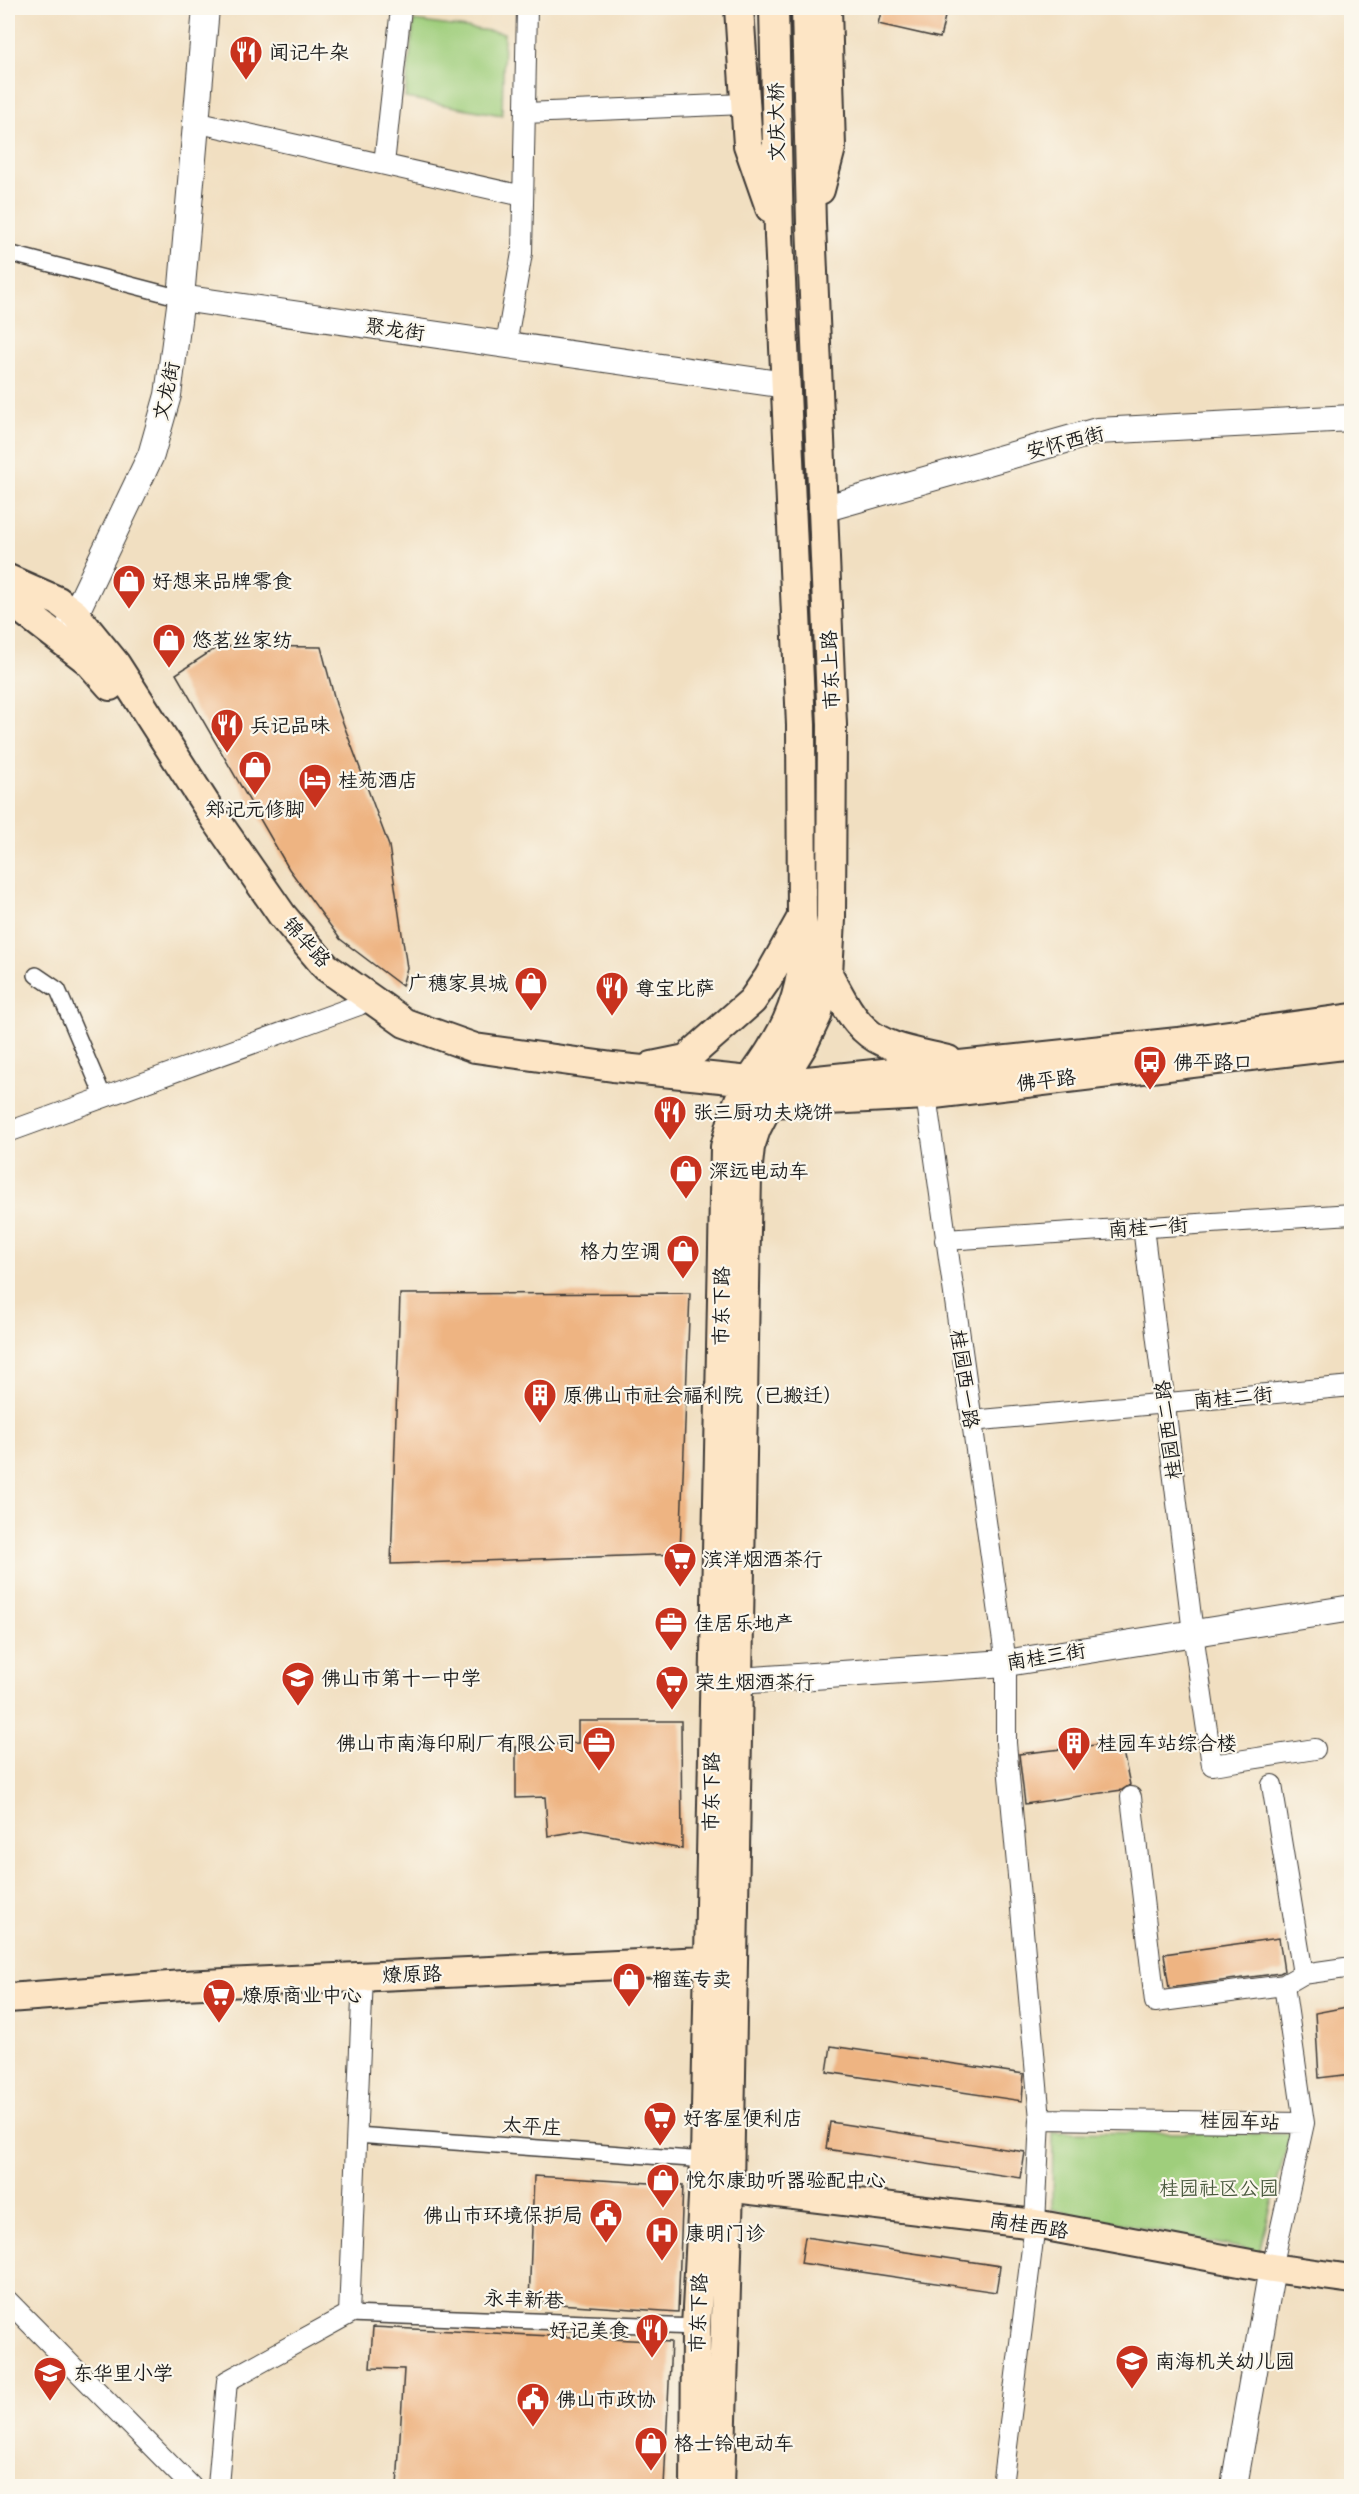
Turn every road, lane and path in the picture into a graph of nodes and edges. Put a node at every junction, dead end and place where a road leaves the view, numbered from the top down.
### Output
1 (206, 8) edge
2 (401, 8) edge
3 (527, 8) edge
4 (740, 8) edge
5 (774, 8) edge
6 (806, 8) edge
7 (827, 8) edge
8 (744, 104) junction
9 (525, 113) junction
10 (195, 122) junction
11 (384, 164) junction
12 (523, 196) junction
13 (812, 224) junction
14 (779, 236) junction
15 (8, 253) edge
16 (181, 298) junction
17 (506, 345) junction
18 (786, 385) junction
19 (1352, 418) edge
20 (823, 509) junction
21 (8, 579) edge
22 (8, 599) edge
23 (69, 627) junction
24 (802, 917) junction
25 (828, 974) junction
26 (36, 975) dead end
27 (359, 1005) junction
28 (1352, 1018) edge
29 (1352, 1044) edge
30 (964, 1064) junction
31 (638, 1070) junction
32 (744, 1091) junction
33 (774, 1093) junction
34 (926, 1095) junction
35 (104, 1098) junction
36 (8, 1132) edge
37 (1352, 1214) edge
38 (1143, 1227) junction
39 (945, 1240) junction
40 (1352, 1386) edge
41 (1165, 1403) junction
42 (971, 1421) junction
43 (1352, 1608) edge
44 (1193, 1633) junction
45 (1006, 1663) junction
46 (738, 1681) junction
47 (1315, 1749) dead end
48 (1272, 1785) dead end
49 (1131, 1797) dead end
50 (721, 1960) junction
51 (1352, 1967) edge
52 (1303, 1974) junction
53 (363, 1976) junction
54 (1284, 1985) junction
55 (8, 1998) edge
56 (1040, 2119) junction
57 (1304, 2123) junction
58 (357, 2135) junction
59 (713, 2177) junction
60 (1035, 2224) junction
61 (1272, 2268) junction
62 (1352, 2279) edge
63 (8, 2301) edge
64 (349, 2314) junction
65 (696, 2327) junction
66 (191, 2487) edge
67 (218, 2487) edge
68 (694, 2487) edge
69 (720, 2487) edge
70 (1002, 2487) edge
71 (1234, 2487) edge

1 - 10 street, 文龙街
2 - 11 street
3 - 9 street
4 - 8 main road
5 - 14 main road, 文庆大桥
6 - 13 main road, 文庆大桥
7 - 13 main road
8 - 9 street
8 - 14 main road
9 - 12 street
10 - 11 street
10 - 16 street, 文龙街
11 - 12 street
12 - 17 street
13 - 20 main road, 市东上路
14 - 18 main road, 市东上路
15 - 16 street, 聚龙街
16 - 17 street, 聚龙街
16 - 23 street, 文龙街
17 - 18 street, 聚龙街
18 - 24 main road, 市东上路
19 - 20 street, 安怀西街
20 - 25 main road, 市东上路
21 - 23 main road, 锦华路
22 - 23 main road, 锦华路
23 - 27 main road, 锦华路
23 - 31 main road, 锦华路
24 - 31 main road
24 - 32 main road, 市东上路
25 - 30 main road
25 - 33 main road, 市东上路
26 - 35 street
27 - 32 main road, 锦华路
27 - 35 street
28 - 30 main road, 佛平路
29 - 34 main road, 佛平路
30 - 33 main road, 佛平路
31 - 32 main road, 锦华路
32 - 33 main road, 佛平路
32 - 50 main road, 市东下路
33 - 34 main road, 佛平路
33 - 46 main road, 市东下路
34 - 39 street, 桂园西一路
35 - 36 street
37 - 38 street, 南桂一街
38 - 39 street, 南桂一街
38 - 41 street, 桂园西二路
39 - 42 street, 桂园西一路
40 - 41 street, 南桂二街
41 - 42 street, 南桂二街
41 - 44 street, 桂园西二路
42 - 45 street, 桂园西一路
43 - 44 street, 南桂三街
44 - 45 street, 南桂三街
44 - 47 street, 桂园西二路
45 - 46 street, 南桂三街
45 - 56 street, 桂园西一路
46 - 50 main road, 市东下路
48 - 52 street
49 - 54 street
50 - 53 main road, 燎原路
50 - 59 main road, 市东下路
51 - 52 street
52 - 54 street
53 - 55 main road, 燎原路
53 - 58 street
54 - 57 street
56 - 57 street, 桂园车站
56 - 60 street, 桂园西一路
57 - 61 street
58 - 59 street, 太平庄
58 - 64 street
59 - 60 main road, 南桂西路
59 - 65 main road, 市东下路
59 - 69 main road, 市东下路
60 - 61 main road, 南桂西路
60 - 70 street, 桂园西一路
61 - 62 main road, 南桂西路
61 - 71 street
63 - 66 street
64 - 65 street, 永丰新巷
64 - 67 street
65 - 68 main road, 市东下路

